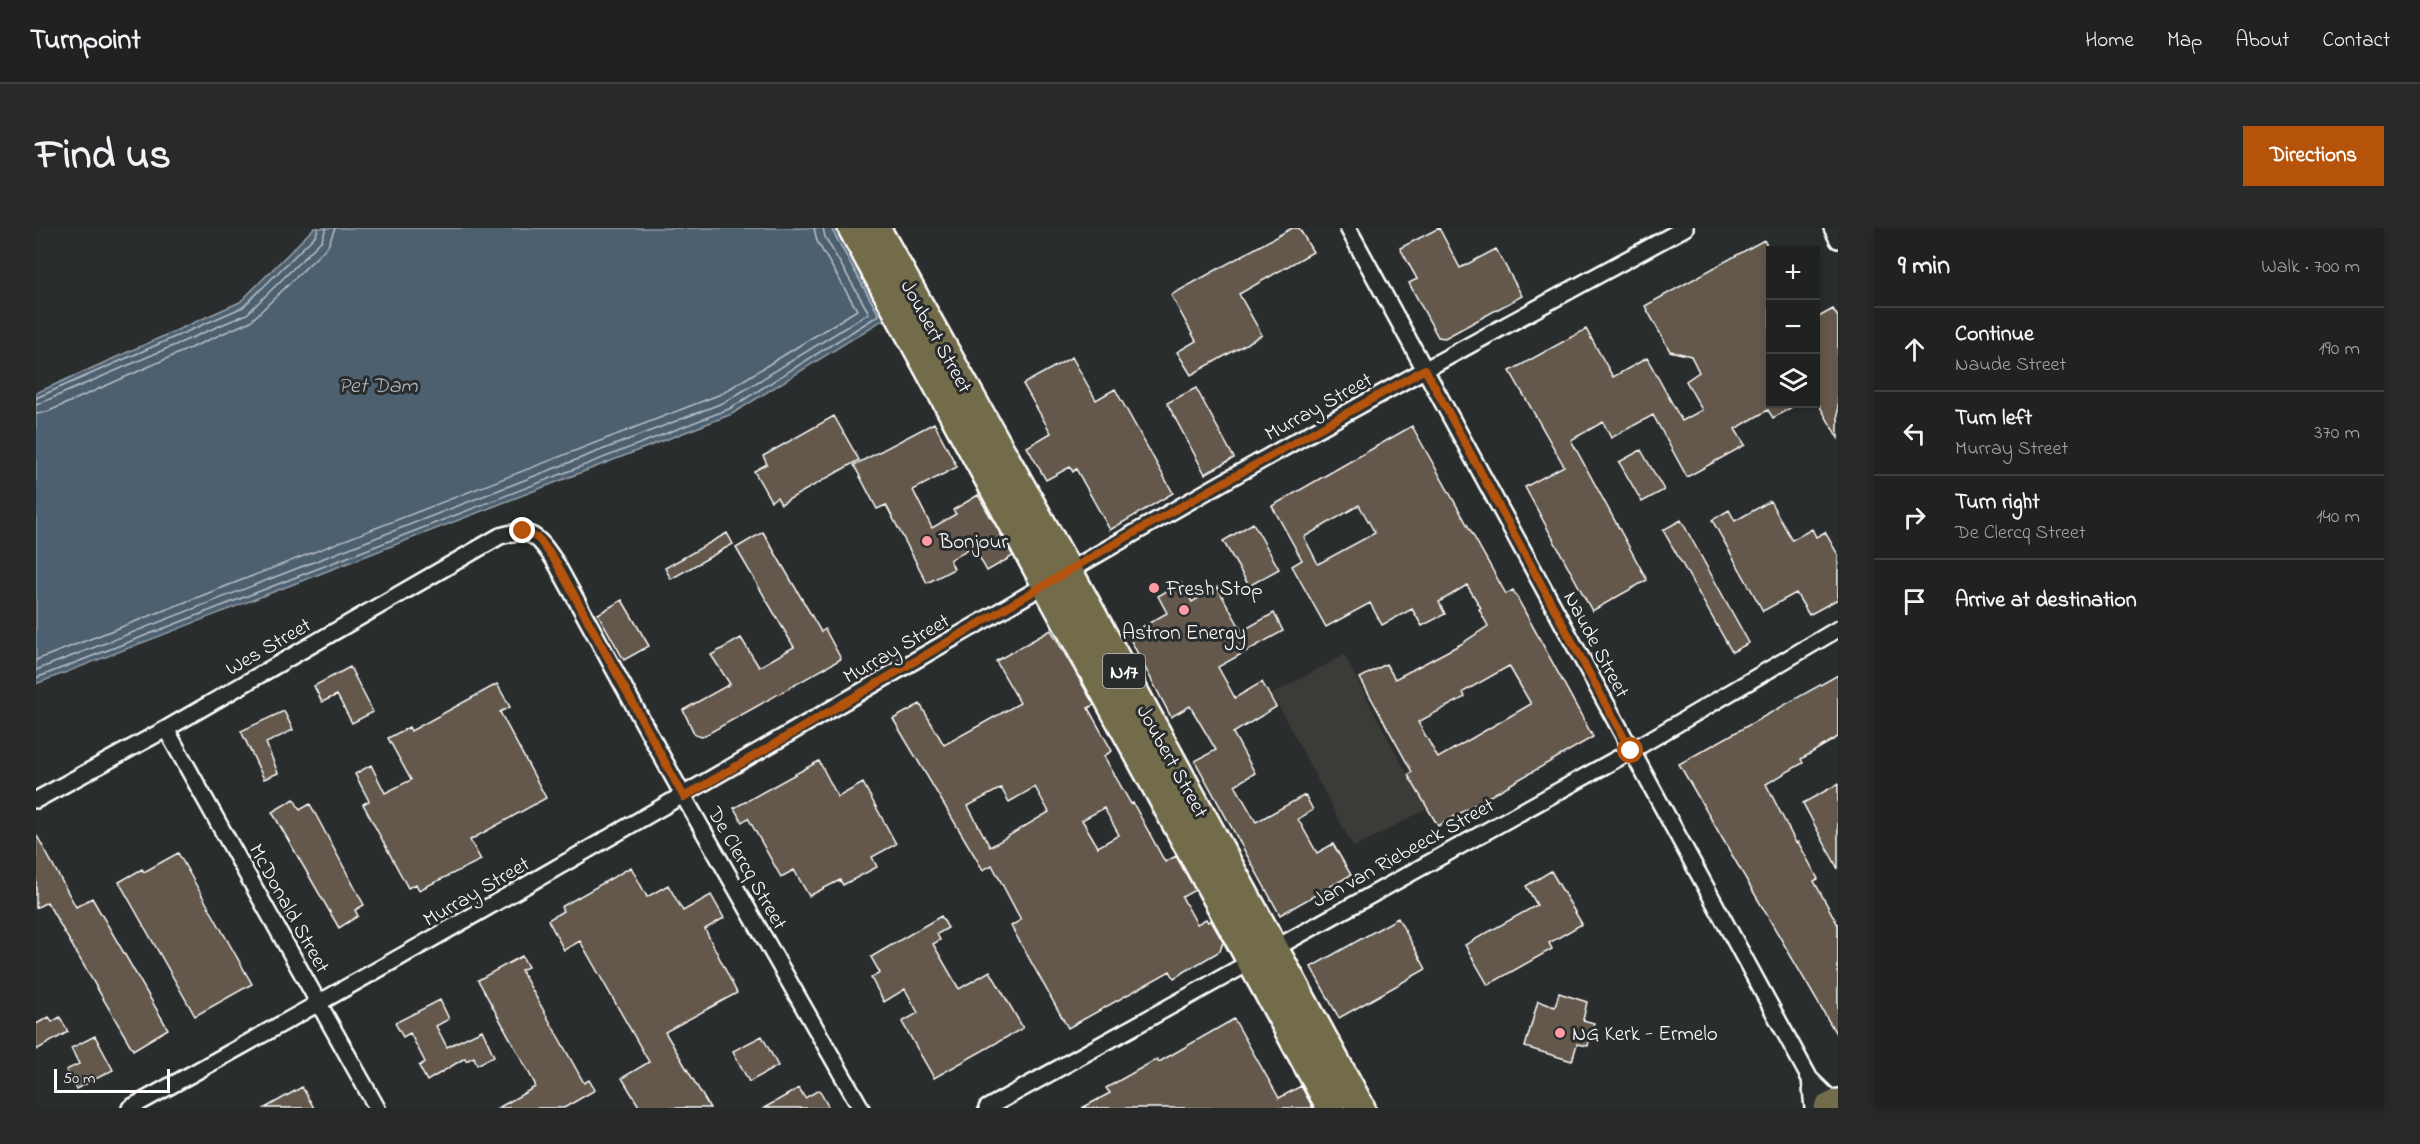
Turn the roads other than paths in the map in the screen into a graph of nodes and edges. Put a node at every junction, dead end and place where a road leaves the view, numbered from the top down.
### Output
1 (1348, 228) edge
2 (1685, 228) edge
3 (1832, 228) edge
4 (868, 235) edge
5 (1838, 240) edge
6 (1425, 369) junction
7 (523, 531) joint
8 (1069, 572) junction
9 (1045, 585) junction
10 (1838, 629) edge
11 (166, 729) junction
12 (1631, 751) junction
13 (684, 797) junction
14 (36, 800) edge
15 (1274, 947) junction
16 (1250, 962) junction
17 (319, 1004) junction
18 (1810, 1079) junction
19 (1831, 1106) edge
20 (130, 1108) edge
21 (377, 1108) edge
22 (861, 1108) edge
23 (987, 1108) edge
24 (1331, 1108) edge
25 (1361, 1108) edge

1 - 6 street, Naude Street
2 - 6 street, Murray Street
3 - 5 street
4 - 8 highway, Joubert Street / N17
4 - 9 highway, Joubert Street / N17
6 - 8 street, Murray Street
6 - 12 street, Naude Street
7 - 11 street, Wes Street
7 - 13 street, De Clercq Street
8 - 9 street, Murray Street
8 - 15 highway, Joubert Street / N17
9 - 13 street, Murray Street
9 - 16 highway, Joubert Street / N17
10 - 12 street, Jan van Riebeeck Street
11 - 14 street, Wes Street
11 - 17 street, McDonald Street
12 - 15 street, Jan van Riebeeck Street
12 - 18 street, Naude Street
13 - 17 street, Murray Street
13 - 22 street, De Clercq Street
15 - 16 street, Jan van Riebeeck Street
15 - 25 highway, Joubert Street / N17
16 - 23 street, Jan van Riebeeck Street
16 - 24 highway, Joubert Street / N17
17 - 20 street, Murray Street
17 - 21 street, McDonald Street
18 - 19 street, Naude Street
18 - 19 street, Naude Street

